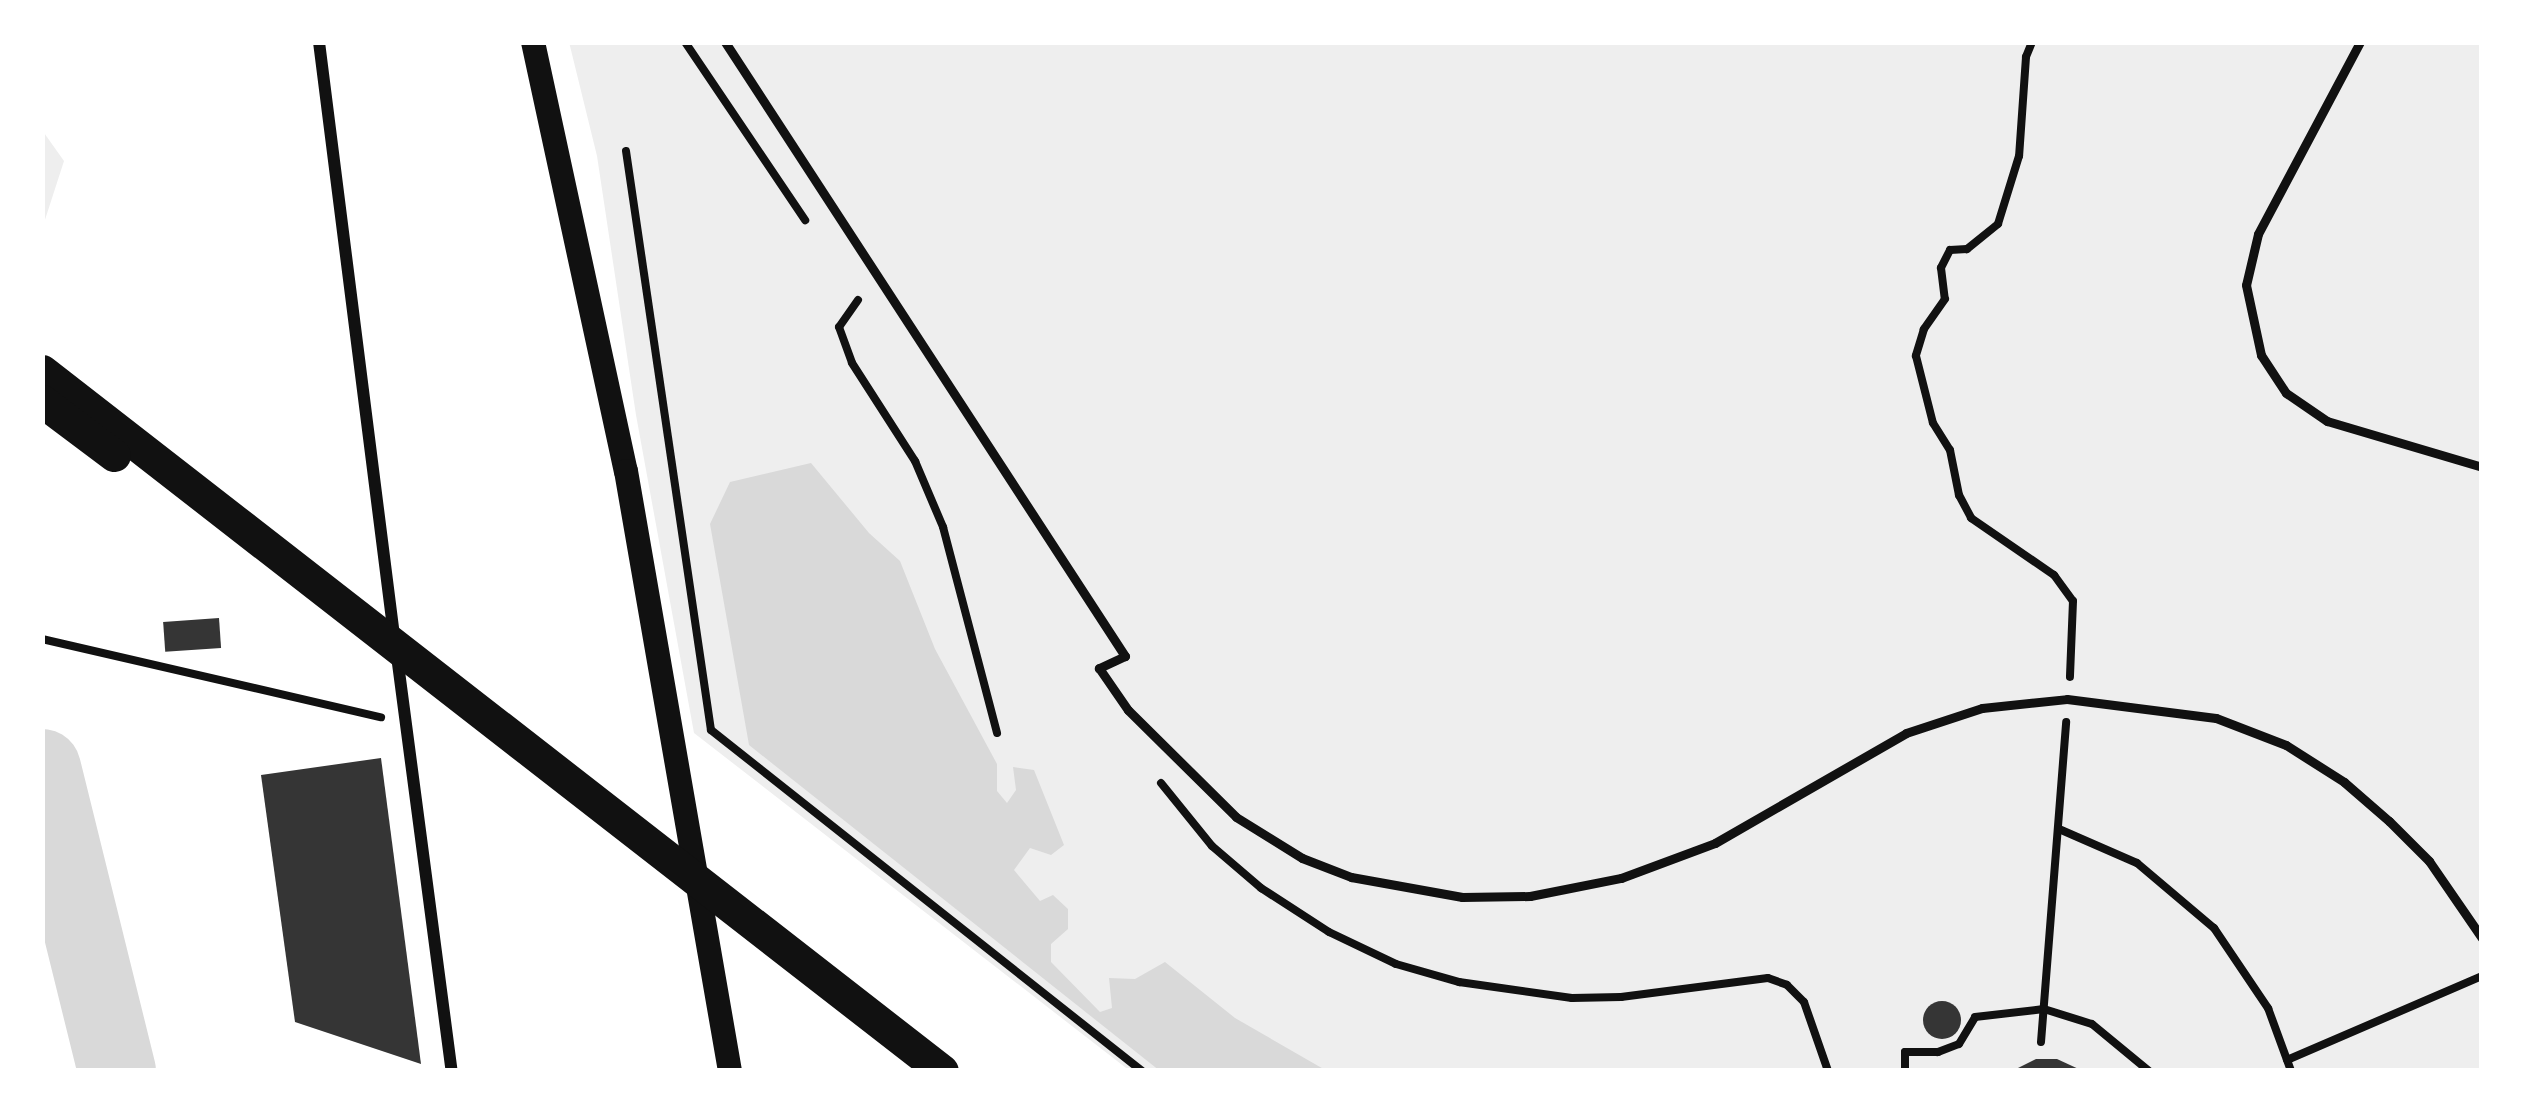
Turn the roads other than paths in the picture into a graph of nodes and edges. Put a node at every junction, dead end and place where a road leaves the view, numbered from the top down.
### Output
1 (319, 42) edge
2 (532, 42) edge
3 (725, 42) edge
4 (2360, 42) edge
5 (42, 371) edge
6 (42, 401) edge
7 (2482, 466) edge
8 (2482, 938) edge
9 (835, 998) junction
10 (452, 1071) edge
11 (730, 1071) edge
12 (906, 1071) edge
13 (942, 1071) edge

1 - 10 street
2 - 11 main road
3 - 8 lane
4 - 7 lane
5 - 9 highway
6 - 9 highway
9 - 12 highway
9 - 13 highway

